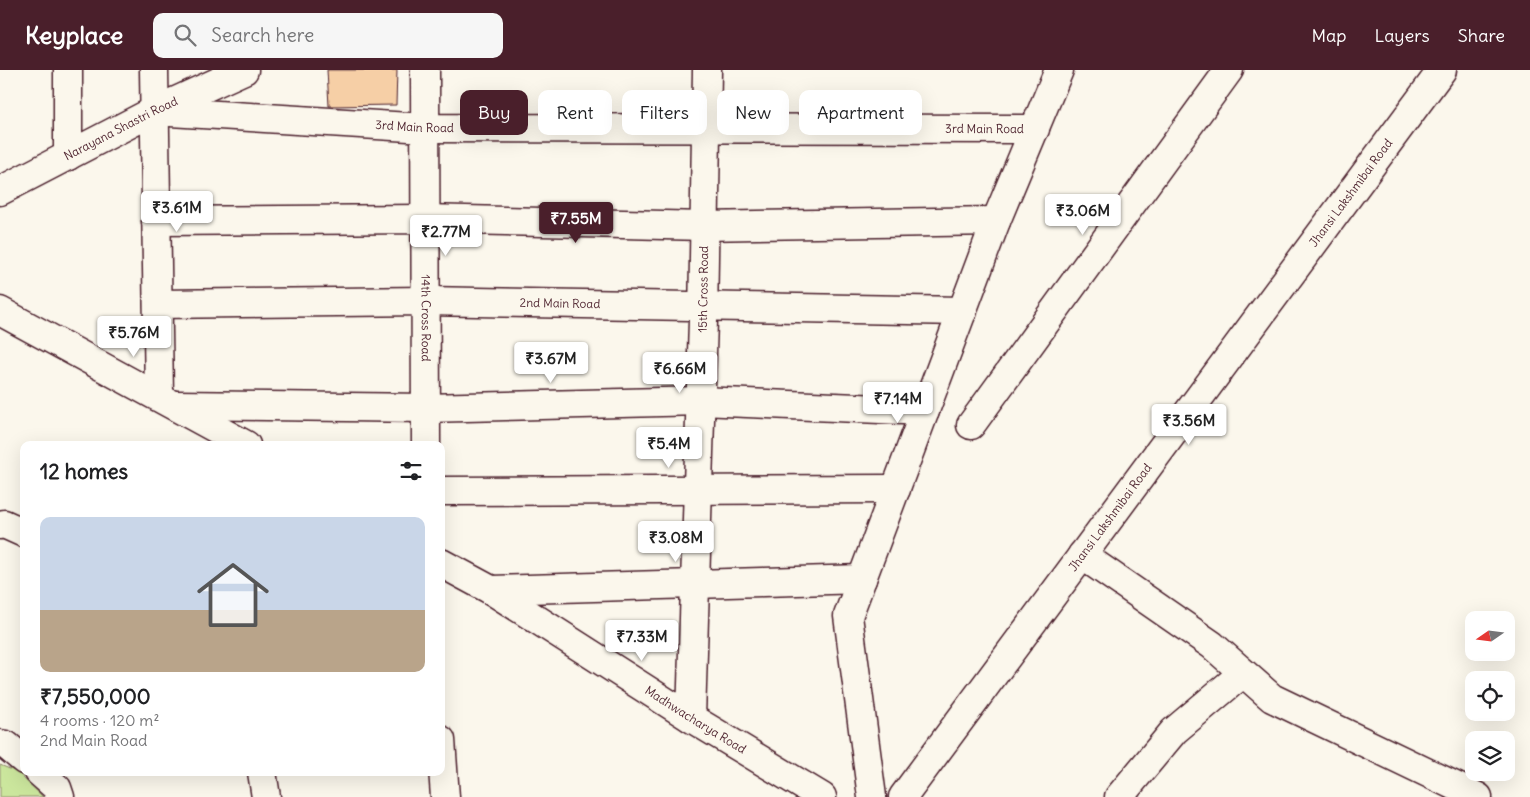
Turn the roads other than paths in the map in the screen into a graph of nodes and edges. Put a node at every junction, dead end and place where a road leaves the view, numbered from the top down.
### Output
1 (68, 70) edge
2 (154, 70) edge
3 (244, 70) edge
4 (425, 70) edge
5 (707, 70) edge
6 (1059, 70) edge
7 (1229, 70) edge
8 (1442, 70) edge
9 (707, 90) edge
10 (154, 111) junction
11 (425, 128) junction
12 (622, 128) edge
13 (707, 128) edge
14 (1035, 129) junction
15 (706, 135) edge
16 (68, 156) junction
17 (0, 191) edge
18 (425, 220) junction
19 (156, 221) junction
20 (996, 222) junction
21 (704, 226) junction
22 (426, 301) junction
23 (158, 304) junction
24 (703, 305) junction
25 (0, 311) edge
26 (963, 311) junction
27 (167, 401) junction
28 (701, 402) junction
29 (426, 408) junction
30 (925, 411) junction
31 (971, 426) dead end
32 (239, 441) edge
33 (426, 441) edge
34 (896, 489) junction
35 (698, 490) junction
36 (445, 491) edge
37 (0, 525) edge
38 (20, 531) edge
39 (1082, 555) junction
40 (445, 566) edge
41 (862, 579) junction
42 (695, 584) junction
43 (491, 590) junction
44 (1243, 673) junction
45 (691, 718) junction
46 (0, 744) edge
47 (20, 757) edge
48 (44, 776) edge
49 (263, 776) edge
50 (444, 776) edge
51 (60, 797) edge
52 (266, 797) edge
53 (445, 797) edge
54 (822, 797) edge
55 (872, 797) edge
56 (903, 797) edge
57 (1119, 797) edge
58 (1478, 797) edge

1 - 16 street
2 - 10 street
3 - 10 street, Narayana Shastri Road
4 - 11 street, 14th Cross Road
5 - 9 street, 15th Cross Road
6 - 14 street
7 - 31 street
8 - 39 street, Jhansi Lakshmibai Road
10 - 11 street, 3rd Main Road
10 - 16 street, Narayana Shastri Road
10 - 19 street
11 - 12 street, 3rd Main Road
11 - 18 street, 14th Cross Road
13 - 14 street, 3rd Main Road
14 - 20 street
15 - 21 street, 15th Cross Road
16 - 17 street, Narayana Shastri Road
18 - 19 street
18 - 21 street
18 - 22 street, 14th Cross Road
19 - 23 street
20 - 21 street
20 - 26 street
21 - 24 street, 15th Cross Road
22 - 23 street, 2nd Main Road
22 - 24 street, 2nd Main Road
22 - 29 street, 14th Cross Road
23 - 27 street
24 - 26 street, 2nd Main Road
24 - 28 street, 15th Cross Road
25 - 27 street
26 - 30 street
27 - 29 street
27 - 32 street
28 - 29 street
28 - 30 street
28 - 35 street, 15th Cross Road
29 - 33 street, 14th Cross Road
30 - 34 street
34 - 35 street
34 - 41 street
35 - 36 street
35 - 42 street, 15th Cross Road
37 - 38 street
39 - 44 street
39 - 56 street, Jhansi Lakshmibai Road
40 - 43 street, Madhwacharya Road
41 - 42 street
41 - 55 street
42 - 43 street
42 - 45 street, 15th Cross Road
43 - 45 street, Madhwacharya Road
44 - 57 street
44 - 58 street
45 - 54 street, Madhwacharya Road
46 - 47 street
48 - 51 street
49 - 52 street
50 - 53 street

